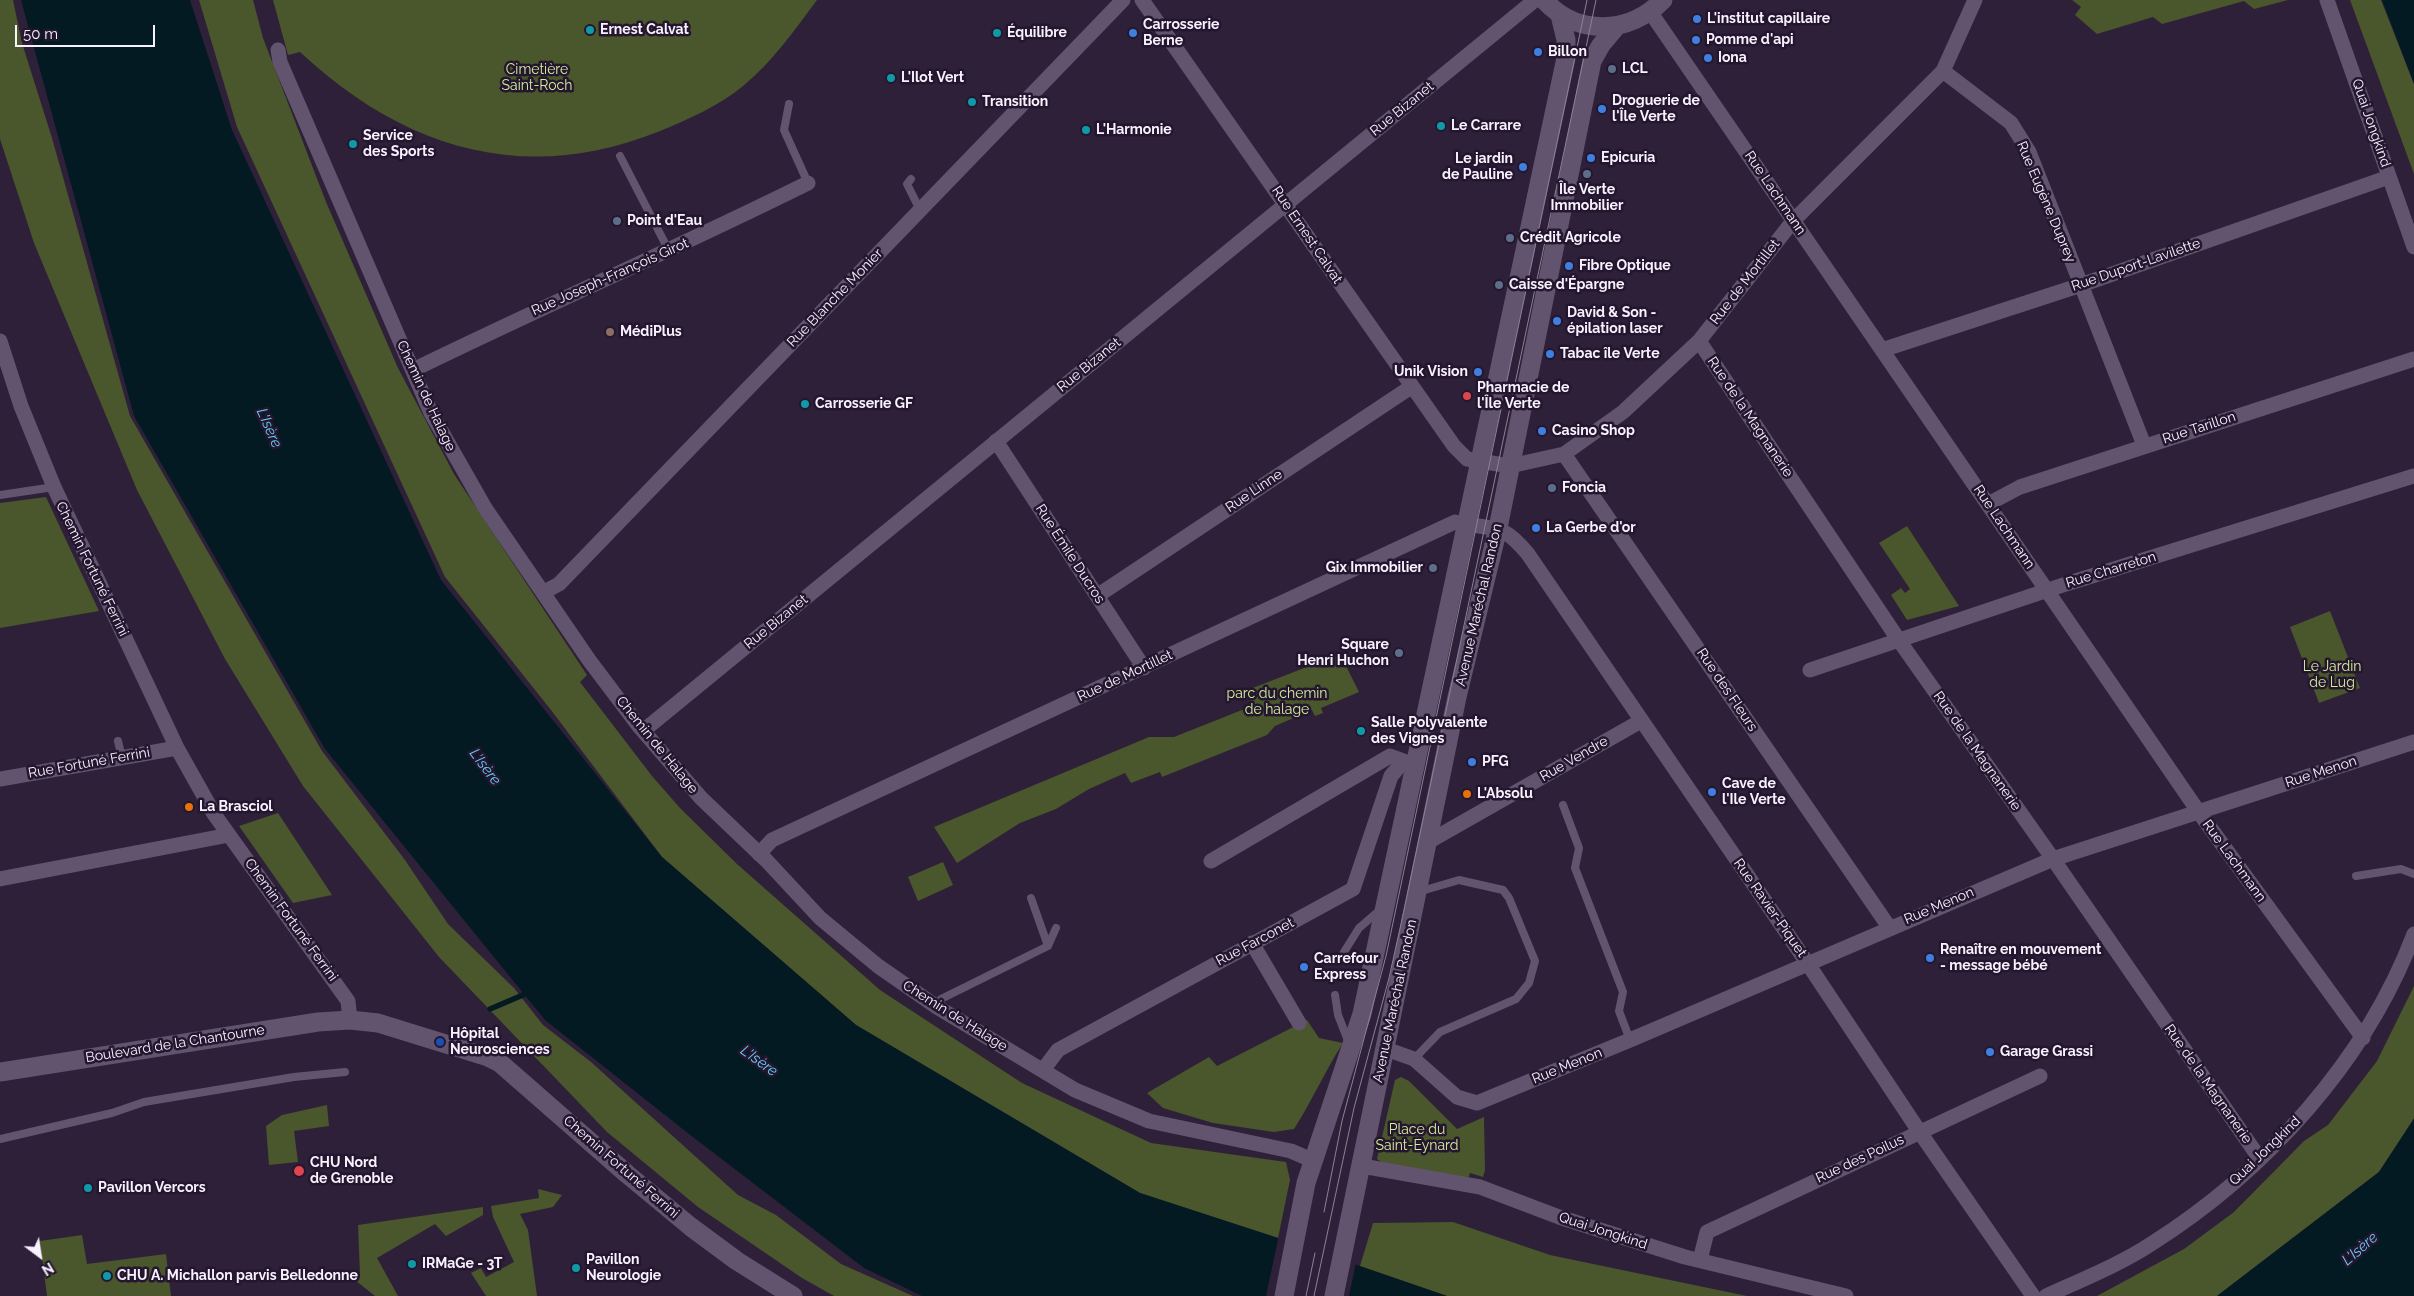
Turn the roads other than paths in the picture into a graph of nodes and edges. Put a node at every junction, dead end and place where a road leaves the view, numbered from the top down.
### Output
1 (1123, 0) edge
2 (1142, 0) edge
3 (1535, 0) edge
4 (1544, 0) edge
5 (1975, 0) edge
6 (2327, 0) edge
7 (1657, 6) edge
8 (1560, 15) junction
9 (1617, 26) junction
10 (278, 50) dead end
11 (1943, 71) junction
12 (789, 104) dead end
13 (620, 156) dead end
14 (2390, 177) junction
15 (911, 179) dead end
16 (808, 183) joint
17 (1286, 204) junction
18 (920, 210) junction
19 (1794, 221) junction
20 (2414, 247) edge
21 (669, 251) junction
22 (2081, 285) junction
23 (1699, 341) junction
24 (0, 342) edge
25 (1882, 350) junction
26 (2414, 358) edge
27 (413, 370) junction
28 (1411, 387) junction
29 (996, 441) junction
30 (2144, 445) junction
31 (1564, 454) junction
32 (1479, 461) junction
33 (1510, 466) junction
34 (2414, 476) edge
35 (54, 487) junction
36 (0, 495) edge
37 (1988, 504) junction
38 (1466, 524) junction
39 (1498, 528) junction
40 (2047, 590) junction
41 (544, 592) junction
42 (1097, 596) junction
43 (1898, 639) junction
44 (1144, 668) junction
45 (1810, 670) dead end
46 (1641, 721) junction
47 (643, 730) junction
48 (118, 741) dead end
49 (2414, 742) edge
50 (177, 748) junction
51 (122, 758) junction
52 (1410, 764) junction
53 (0, 779) edge
54 (1563, 806) dead end
55 (2198, 811) junction
56 (229, 835) junction
57 (1428, 842) junction
58 (759, 854) junction
59 (2053, 858) junction
60 (1211, 860) dead end
61 (2414, 874) edge
62 (2356, 876) dead end
63 (0, 879) edge
64 (1418, 892) junction
65 (1030, 898) dead end
66 (1386, 905) junction
67 (1889, 927) junction
68 (1056, 928) dead end
69 (2414, 934) edge
70 (1252, 943) junction
71 (1048, 946) junction
72 (1344, 952) dead end
73 (1808, 964) junction
74 (1335, 995) dead end
75 (937, 1007) junction
76 (350, 1020) junction
77 (1299, 1023) dead end
78 (2363, 1038) junction
79 (1630, 1040) junction
80 (1386, 1049) junction
81 (1351, 1050) junction
82 (1414, 1059) junction
83 (1043, 1070) junction
84 (0, 1072) edge
85 (345, 1072) dead end
86 (2040, 1076) dead end
87 (1919, 1131) junction
88 (0, 1139) edge
89 (2260, 1159) junction
90 (1314, 1161) junction
91 (1362, 1166) junction
92 (1700, 1260) junction
93 (793, 1296) edge
94 (1284, 1296) edge
95 (1334, 1296) edge
96 (1846, 1296) edge
97 (2034, 1296) edge
98 (2046, 1296) edge

1 - 18 street, Rue Blanche Monier
2 - 17 street, Rue Ernest Calvat
3 - 17 street, Rue Bizanet
4 - 8 street
5 - 11 street, Rue de Mortillet
6 - 14 street, Quai Jongkind
7 - 9 street
7 - 19 street, Rue Lachmann
8 - 9 street
8 - 32 street, Avenue Maréchal Randon
9 - 33 street, Avenue Maréchal Randon
10 - 27 street, Chemin de Halage
11 - 19 street, Rue de Mortillet
11 - 22 street, Rue Eugène Duprey
12 - 16 lane
13 - 21 lane
14 - 20 street, Quai Jongkind
14 - 22 street, Rue Duport-Lavilette
15 - 18 lane
16 - 21 street, Rue Joseph-François Girot
17 - 28 street, Rue Ernest Calvat
17 - 29 street, Rue Bizanet
18 - 41 street, Rue Blanche Monier
19 - 23 street, Rue de Mortillet
19 - 25 street, Rue Lachmann
21 - 27 street, Rue Joseph-François Girot
22 - 25 street, Rue Duport-Lavilette
22 - 30 street, Rue Eugène Duprey
23 - 31 street, Rue de Mortillet
23 - 43 street, Rue de la Magnanerie
24 - 35 street, Chemin Fortuné Ferrini
25 - 37 street, Rue Lachmann
26 - 30 street, Rue Tarillon
27 - 41 street, Chemin de Halage
28 - 32 street, Rue Ernest Calvat
28 - 42 street, Rue Linne
29 - 42 street, Rue Émile Ducros
29 - 47 street, Rue Bizanet
30 - 37 street, Rue Tarillon
31 - 33 street, Rue de Mortillet
31 - 67 street, Rue des Fleurs
32 - 33 street, Rue de Mortillet
32 - 38 street, Avenue Maréchal Randon
33 - 39 street, Avenue Maréchal Randon
34 - 40 street, Rue Charreton
35 - 36 lane
35 - 50 street, Chemin Fortuné Ferrini
37 - 40 street, Rue Lachmann
38 - 39 street, Rue de Mortillet
38 - 44 street, Rue de Mortillet
38 - 52 street, Avenue Maréchal Randon
39 - 46 street, Rue Ravier-Piquet
39 - 57 street, Avenue Maréchal Randon
40 - 43 street, Rue Charreton
40 - 55 street, Rue Lachmann
41 - 47 street, Chemin de Halage
42 - 44 street, Rue Émile Ducros
43 - 45 street, Rue Charreton
43 - 59 street, Rue de la Magnanerie
44 - 58 street, Rue de Mortillet
46 - 57 street, Rue Vendre
46 - 73 street, Rue Ravier-Piquet
47 - 58 street, Chemin de Halage
48 - 51 lane
49 - 55 street, Rue Menon
50 - 51 street, Rue Fortuné Ferrini
50 - 56 street, Chemin Fortuné Ferrini
51 - 53 street, Rue Fortuné Ferrini
52 - 60 street
52 - 66 street, Avenue Maréchal Randon
52 - 70 street, Rue Farconet
54 - 79 lane
55 - 59 street, Rue Menon
55 - 78 street, Rue Lachmann
56 - 63 street
56 - 76 street, Chemin Fortuné Ferrini
57 - 64 street, Avenue Maréchal Randon
58 - 75 street, Chemin de Halage
59 - 67 street, Rue Menon
59 - 89 street, Rue de la Magnanerie
61 - 62 lane
64 - 80 street, Avenue Maréchal Randon
64 - 82 lane
65 - 71 lane
66 - 72 lane
66 - 81 street, Avenue Maréchal Randon
67 - 73 street, Rue Menon
68 - 71 lane
69 - 78 street, Quai Jongkind
70 - 77 street
70 - 83 street, Rue Farconet
71 - 75 lane
73 - 79 street, Rue Menon
73 - 87 street, Rue Ravier-Piquet
74 - 81 lane
75 - 83 street, Chemin de Halage
76 - 84 street, Boulevard de la Chantourne
76 - 93 street, Chemin Fortuné Ferrini
78 - 89 street, Quai Jongkind
79 - 82 street, Rue Menon
80 - 82 street
80 - 91 street, Avenue Maréchal Randon
81 - 90 street, Avenue Maréchal Randon
83 - 90 street, Chemin de Halage
85 - 88 lane
86 - 87 street, Rue des Poilus
87 - 92 street, Rue des Poilus
87 - 97 street, Rue Ravier-Piquet
89 - 98 street, Quai Jongkind
90 - 94 street, Avenue Maréchal Randon
91 - 92 street, Quai Jongkind
91 - 95 street, Avenue Maréchal Randon
92 - 96 street, Quai Jongkind

